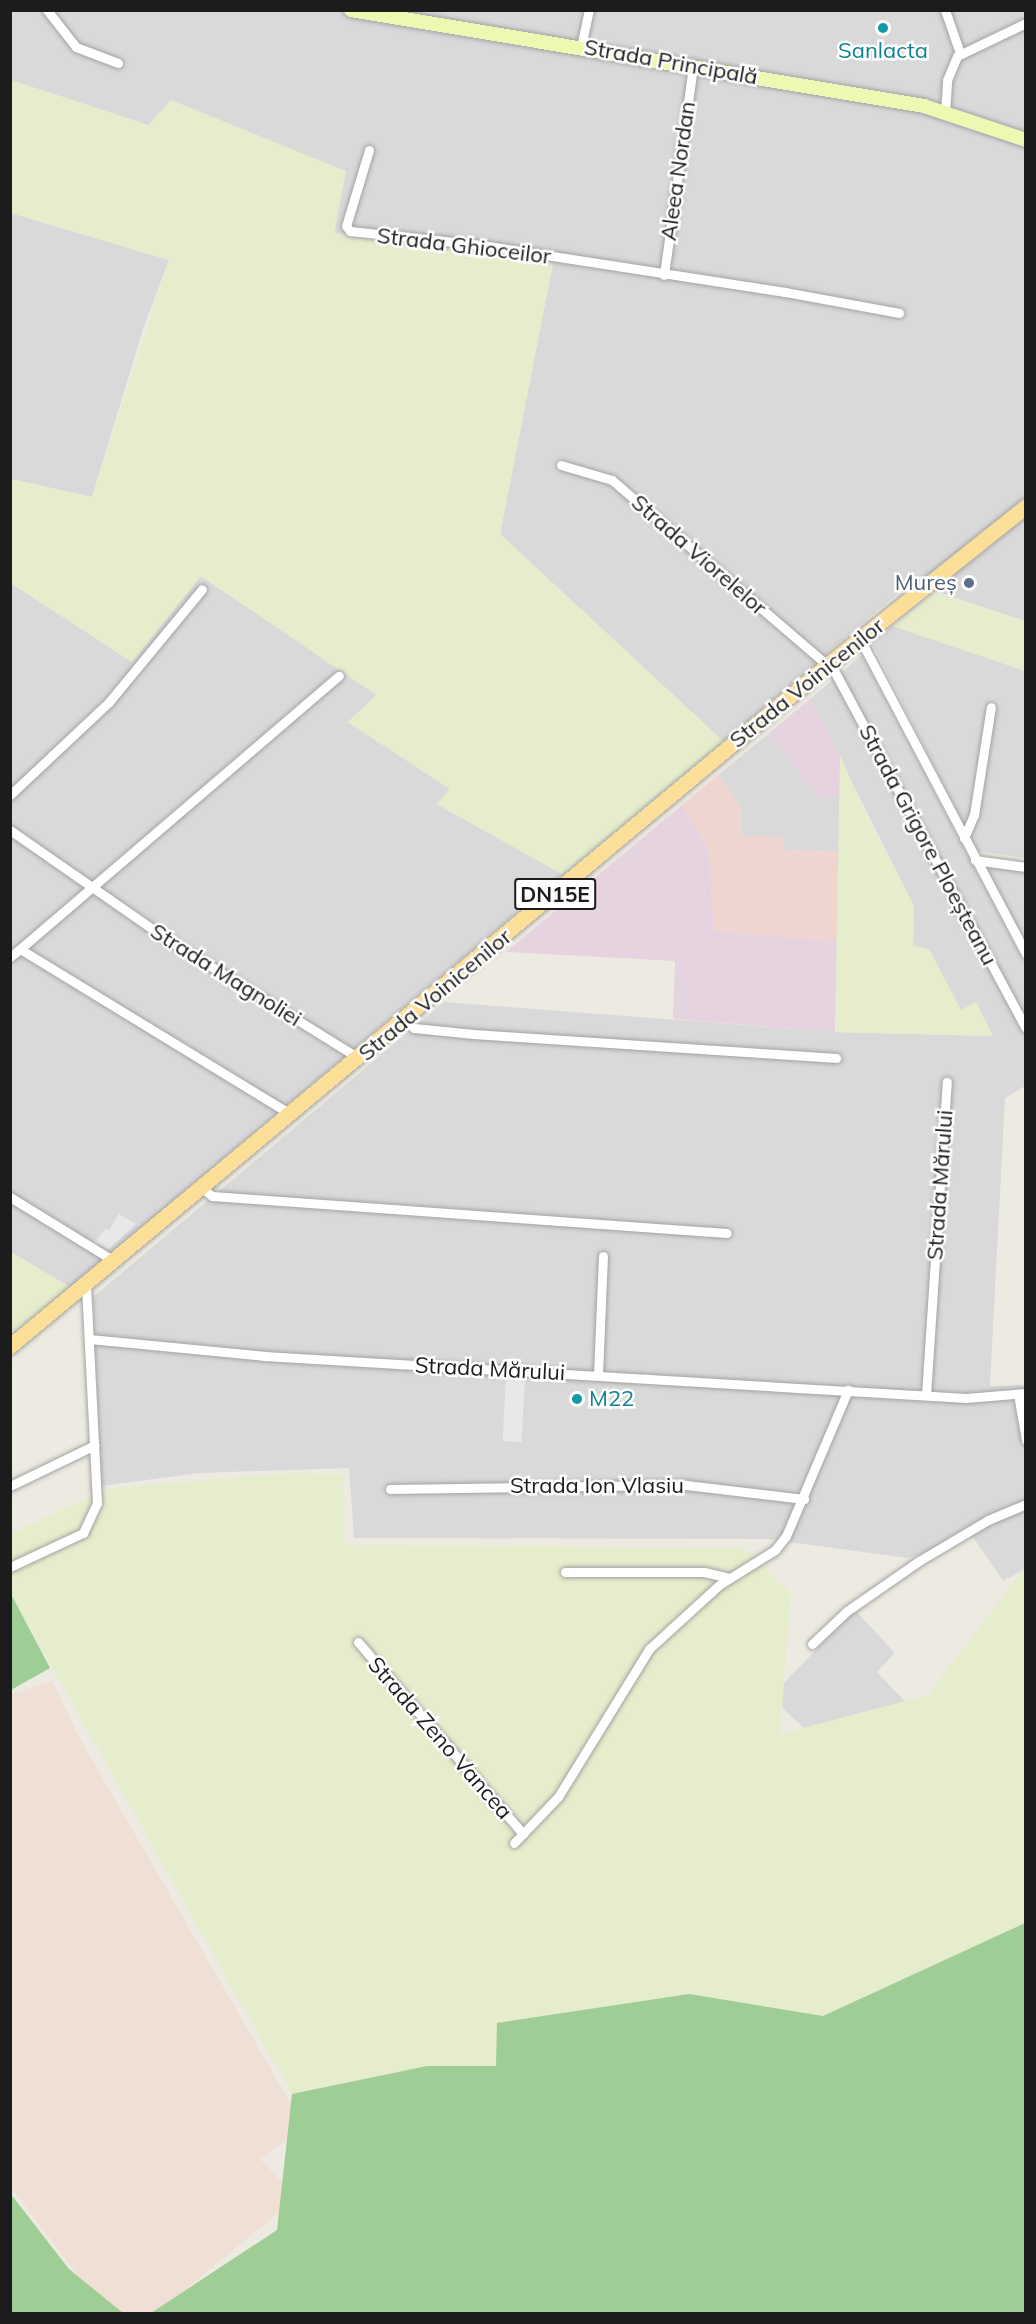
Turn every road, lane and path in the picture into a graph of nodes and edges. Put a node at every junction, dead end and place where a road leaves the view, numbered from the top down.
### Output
1 (47, 10) edge
2 (351, 10) edge
3 (589, 10) edge
4 (945, 10) edge
5 (1026, 22) edge
6 (580, 47) junction
7 (960, 53) junction
8 (118, 63) dead end
9 (693, 66) junction
10 (945, 112) junction
11 (1026, 140) edge
12 (369, 150) dead end
13 (664, 275) junction
14 (899, 313) dead end
15 (561, 465) dead end
16 (1026, 506) edge
17 (202, 588) dead end
18 (860, 639) junction
19 (828, 664) junction
20 (339, 676) dead end
21 (992, 707) dead end
22 (10, 795) edge
23 (10, 830) edge
24 (964, 838) junction
25 (975, 860) junction
26 (1026, 867) edge
27 (94, 890) junction
28 (20, 949) junction
29 (1026, 954) edge
30 (10, 957) edge
31 (405, 1020) junction
32 (1026, 1028) edge
33 (359, 1058) junction
34 (836, 1058) dead end
35 (947, 1082) dead end
36 (290, 1113) junction
37 (203, 1189) junction
38 (10, 1197) edge
39 (727, 1233) dead end
40 (603, 1256) dead end
41 (114, 1262) junction
42 (86, 1284) junction
43 (89, 1340) junction
44 (10, 1346) edge
45 (598, 1375) junction
46 (848, 1390) junction
47 (1022, 1393) edge
48 (926, 1395) junction
49 (1026, 1440) edge
50 (95, 1445) junction
51 (10, 1486) edge
52 (390, 1489) dead end
53 (804, 1499) junction
54 (1026, 1504) edge
55 (10, 1567) edge
56 (565, 1572) dead end
57 (730, 1578) junction
58 (358, 1642) dead end
59 (812, 1644) dead end
60 (523, 1834) junction
61 (514, 1843) dead end

1 - 8 street
2 - 6 street, Strada Principală
3 - 6 street
4 - 7 street
5 - 7 street
6 - 9 street, Strada Principală
7 - 10 street
9 - 10 street, Strada Principală
9 - 13 street, Aleea Nordan
10 - 11 street, Strada Principală
12 - 13 street, Strada Ghioceilor
13 - 14 street
15 - 19 street, Strada Viorelelor
16 - 18 main road, Strada Voinicenilor / DN15E
17 - 22 street
18 - 19 main road, Strada Voinicenilor / DN15E
18 - 24 street
19 - 31 main road, Strada Voinicenilor / DN15E
19 - 32 street, Strada Grigore Ploeșteanu
20 - 27 street
21 - 24 street
23 - 27 street, Strada Magnoliei
24 - 25 street
25 - 26 street
25 - 29 street
27 - 28 street
27 - 33 street, Strada Magnoliei
28 - 30 street
28 - 36 street
31 - 33 main road, Strada Voinicenilor / DN15E
31 - 34 street
33 - 36 main road, Strada Voinicenilor / DN15E
35 - 48 street, Strada Mărului
36 - 37 main road, Strada Voinicenilor / DN15E
37 - 39 street
37 - 41 main road, Strada Voinicenilor / DN15E
38 - 41 street
40 - 45 street
41 - 42 main road, Strada Voinicenilor / DN15E
42 - 43 street
42 - 44 main road, Strada Voinicenilor / DN15E
43 - 45 street, Strada Mărului
43 - 50 street
45 - 46 street, Strada Mărului
46 - 48 street, Strada Mărului
46 - 53 street, Strada Zeno Vancea
47 - 48 street, Strada Mărului
47 - 49 street
50 - 51 street
50 - 55 street
52 - 53 street, Strada Ion Vlasiu
53 - 57 street, Strada Zeno Vancea
54 - 59 street
56 - 57 street
57 - 60 street, Strada Zeno Vancea
58 - 60 street, Strada Zeno Vancea
60 - 61 street, Strada Zeno Vancea

